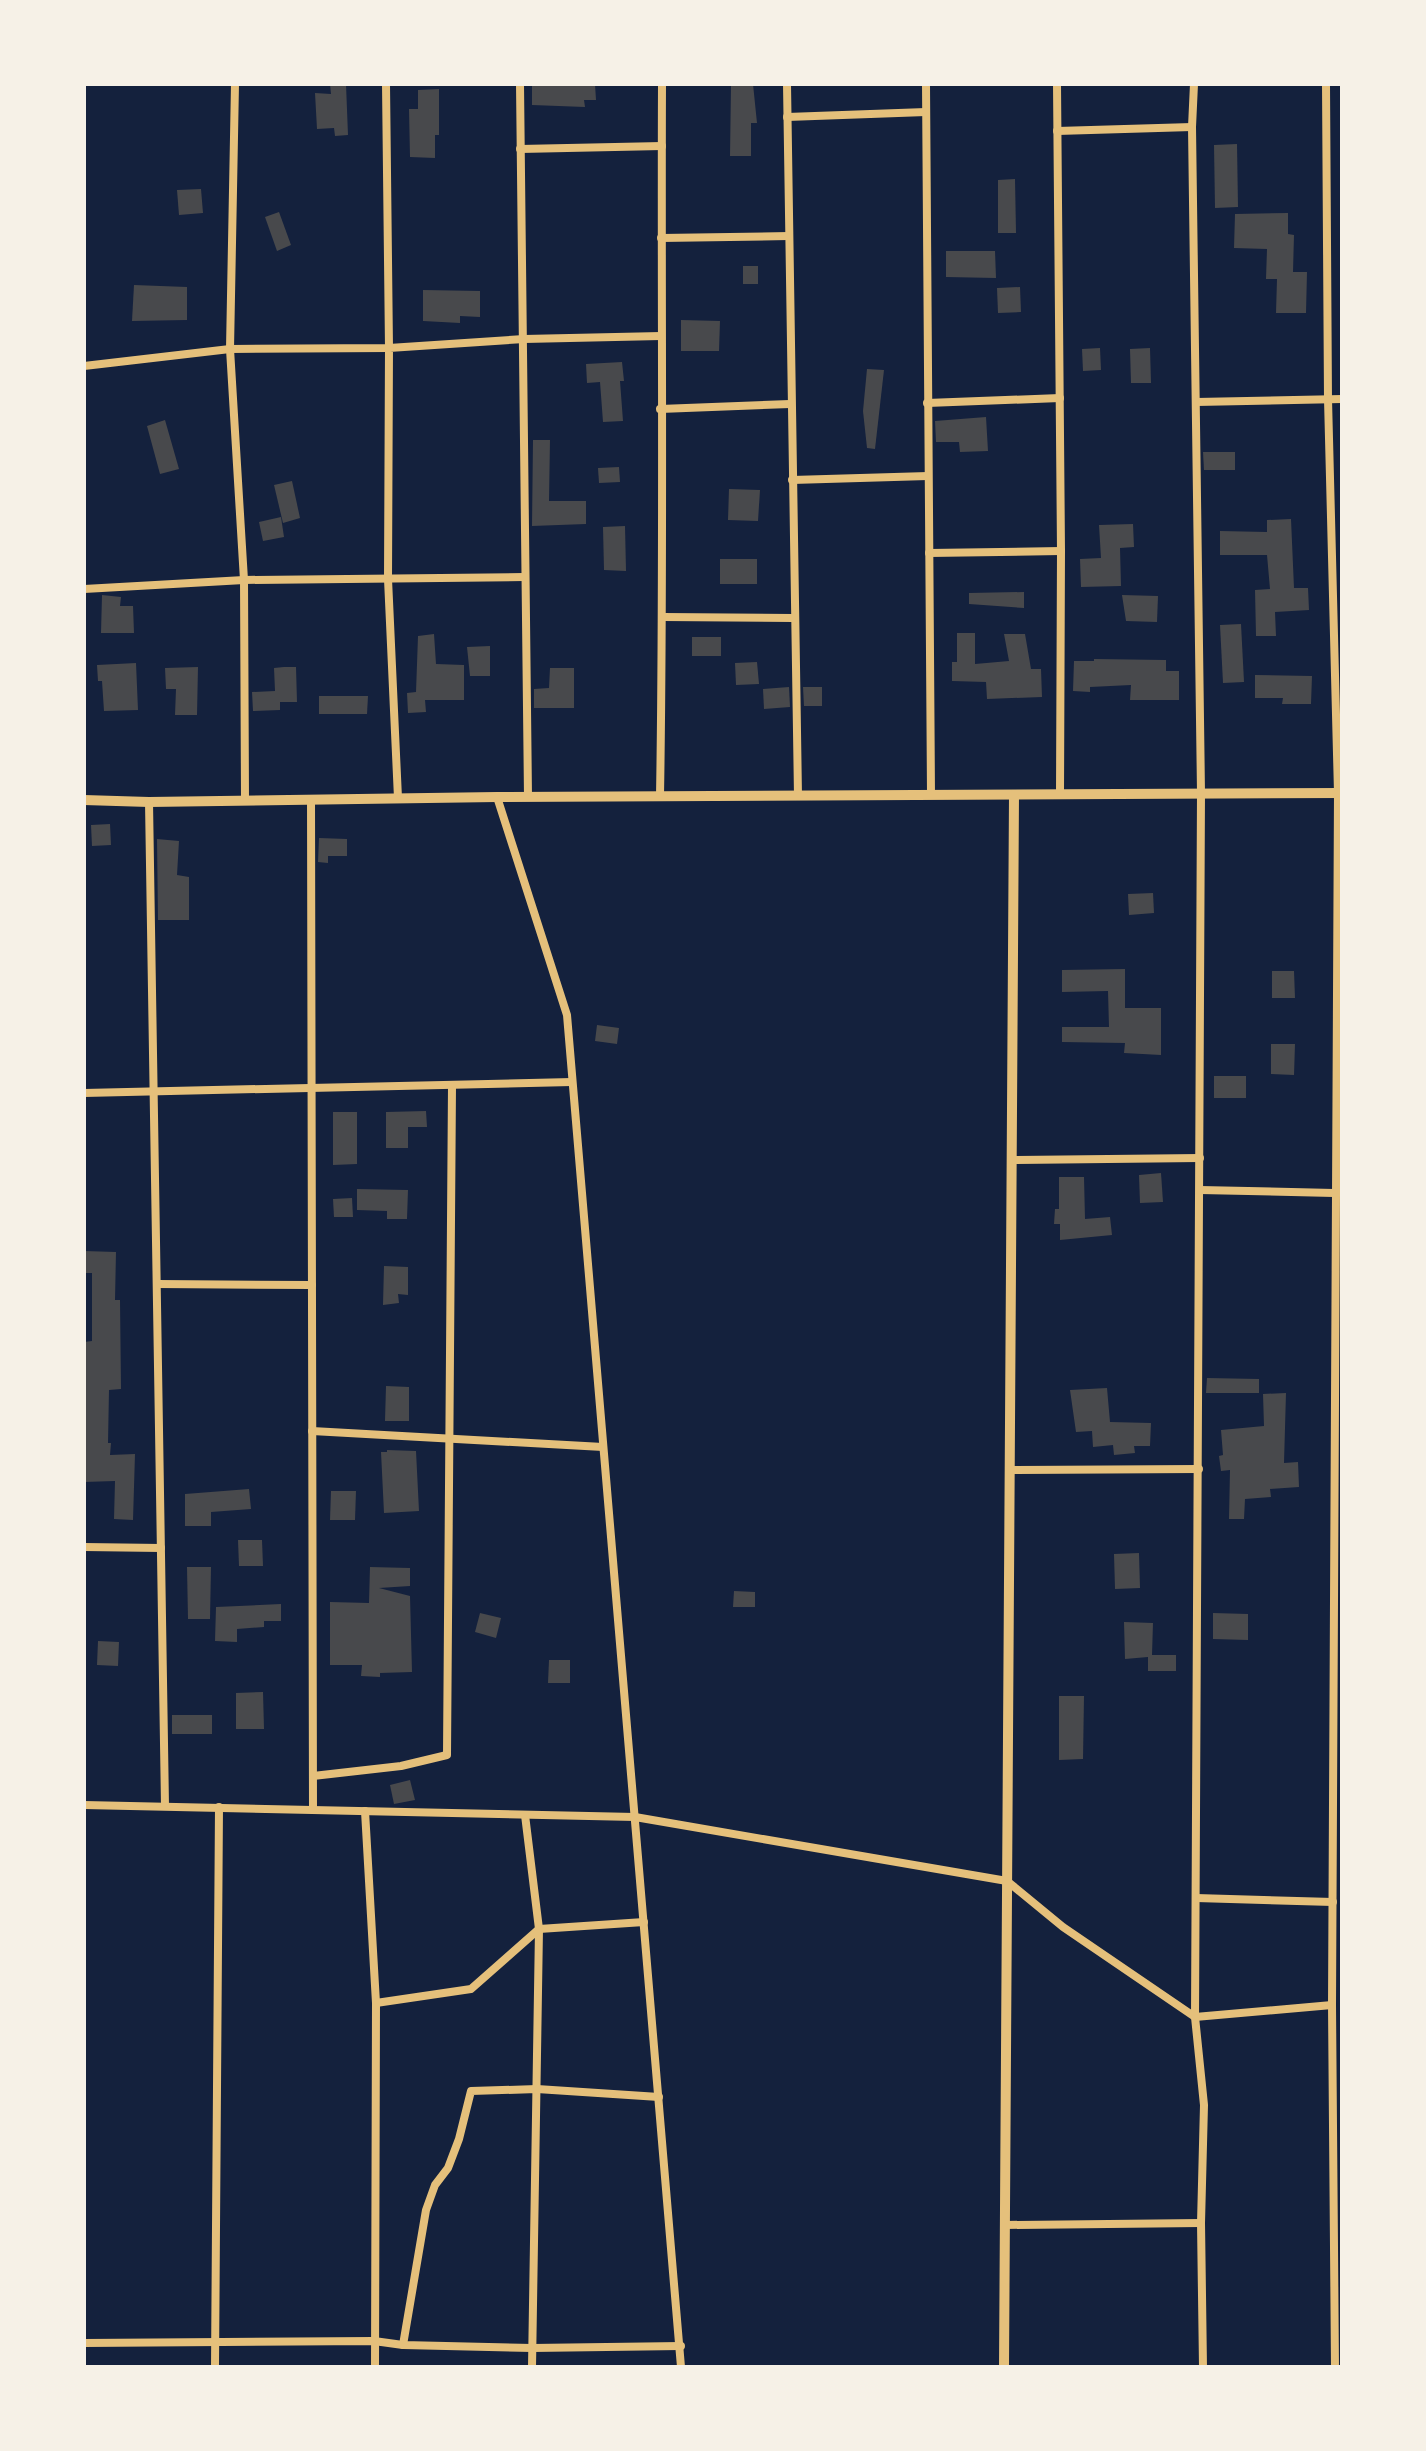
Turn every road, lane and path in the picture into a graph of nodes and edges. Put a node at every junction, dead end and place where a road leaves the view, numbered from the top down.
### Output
1 (235, 84) edge
2 (386, 84) edge
3 (520, 84) edge
4 (662, 84) edge
5 (787, 84) edge
6 (926, 84) edge
7 (1057, 84) edge
8 (1194, 84) edge
9 (1326, 84) edge
10 (926, 112) junction
11 (787, 117) junction
12 (1192, 127) junction
13 (1057, 131) junction
14 (662, 146) junction
15 (520, 149) junction
16 (789, 236) junction
17 (661, 238) junction
18 (661, 336) junction
19 (524, 339) junction
20 (389, 348) junction
21 (230, 349) junction
22 (84, 366) edge
23 (1060, 398) junction
24 (1328, 399) junction
25 (1342, 399) edge
26 (1196, 402) junction
27 (927, 403) junction
28 (790, 404) junction
29 (660, 409) junction
30 (928, 476) junction
31 (792, 480) junction
32 (1061, 551) junction
33 (929, 553) junction
34 (524, 577) junction
35 (388, 579) junction
36 (244, 580) junction
37 (84, 589) edge
38 (663, 617) junction
39 (793, 618) junction
40 (1201, 793) junction
41 (1340, 793) edge
42 (1060, 794) junction
43 (931, 795) junction
44 (1014, 795) junction
45 (660, 796) junction
46 (798, 796) junction
47 (497, 797) junction
48 (528, 797) junction
49 (398, 798) junction
50 (245, 799) junction
51 (311, 799) junction
52 (84, 800) edge
53 (149, 802) junction
54 (572, 1082) junction
55 (452, 1086) junction
56 (311, 1089) junction
57 (84, 1093) edge
58 (153, 1094) junction
59 (1200, 1158) junction
60 (1012, 1160) junction
61 (1200, 1190) junction
62 (1334, 1193) junction
63 (157, 1284) junction
64 (312, 1285) junction
65 (312, 1431) junction
66 (449, 1438) junction
67 (603, 1447) junction
68 (1199, 1469) junction
69 (1010, 1470) junction
70 (1338, 1495) edge
71 (84, 1547) edge
72 (161, 1548) junction
73 (313, 1776) junction
74 (84, 1805) edge
75 (165, 1806) junction
76 (219, 1807) junction
77 (313, 1810) junction
78 (365, 1811) junction
79 (525, 1815) junction
80 (635, 1817) junction
81 (1007, 1881) junction
82 (1196, 1898) junction
83 (1333, 1902) junction
84 (644, 1922) junction
85 (539, 1929) junction
86 (376, 2003) junction
87 (1332, 2005) junction
88 (1195, 2017) junction
89 (537, 2089) junction
90 (659, 2097) junction
91 (1337, 2218) edge
92 (1201, 2223) junction
93 (1005, 2225) junction
94 (374, 2341) junction
95 (84, 2343) edge
96 (215, 2343) junction
97 (403, 2345) junction
98 (681, 2346) junction
99 (532, 2348) junction
100 (215, 2367) edge
101 (375, 2367) edge
102 (532, 2367) edge
103 (681, 2367) edge
104 (1004, 2367) edge
105 (1203, 2367) edge
106 (1335, 2367) edge

1 - 21 street
2 - 20 street
3 - 15 street
4 - 14 street
5 - 11 street
6 - 10 street
7 - 13 street
8 - 12 street
9 - 24 street
10 - 11 street
10 - 27 street
11 - 16 street
12 - 13 street
12 - 26 street
13 - 23 street
14 - 15 street
14 - 17 street
15 - 19 street
16 - 17 street
16 - 28 street
17 - 18 street
18 - 19 street
18 - 29 street
19 - 20 street
19 - 34 street
20 - 21 street
20 - 35 street
21 - 22 street
21 - 36 street
23 - 27 street
23 - 32 street
24 - 25 street
24 - 26 street
24 - 41 street
26 - 40 street
27 - 30 street
28 - 29 street
28 - 31 street
29 - 38 street
30 - 31 street
30 - 33 street
31 - 39 street
32 - 33 street
32 - 42 street
33 - 43 street
34 - 35 street
34 - 48 street
35 - 36 street
35 - 49 street
36 - 37 street
36 - 50 street
38 - 39 street
38 - 45 street
39 - 46 street
40 - 41 street
40 - 42 street
40 - 59 street
41 - 62 street
42 - 44 street
43 - 44 street
43 - 46 street
44 - 60 street
45 - 46 street
45 - 48 street
47 - 48 street
47 - 49 street
47 - 54 street
49 - 51 street
50 - 51 street
50 - 53 street
51 - 56 street
52 - 53 street
53 - 58 street
54 - 55 street
54 - 67 street
55 - 56 street
55 - 66 street
56 - 58 street
56 - 64 street
57 - 58 street
58 - 63 street
59 - 60 street
59 - 61 street
60 - 69 street
61 - 62 street
61 - 68 street
62 - 70 street
63 - 64 street
63 - 72 street
64 - 65 street
65 - 66 street
65 - 73 street
66 - 67 street
66 - 73 street
67 - 80 street
68 - 69 street
68 - 82 street
69 - 81 street
70 - 83 street
71 - 72 street
72 - 75 street
73 - 77 street
74 - 75 street
75 - 76 street
76 - 77 street
76 - 96 street
77 - 78 street
78 - 79 street
78 - 86 street
79 - 80 street
79 - 85 street
80 - 81 street
80 - 84 street
81 - 88 street
81 - 93 street
82 - 83 street
82 - 88 street
83 - 87 street
84 - 85 street
84 - 90 street
85 - 86 street
85 - 89 street
86 - 94 street
87 - 88 street
87 - 91 street
88 - 92 street
89 - 90 street
89 - 97 street
89 - 99 street
90 - 98 street
91 - 106 street
92 - 93 street
92 - 105 street
93 - 104 street
94 - 96 street
94 - 97 street
94 - 101 street
95 - 96 street
96 - 100 street
97 - 99 street
98 - 99 street
98 - 103 street
99 - 102 street

